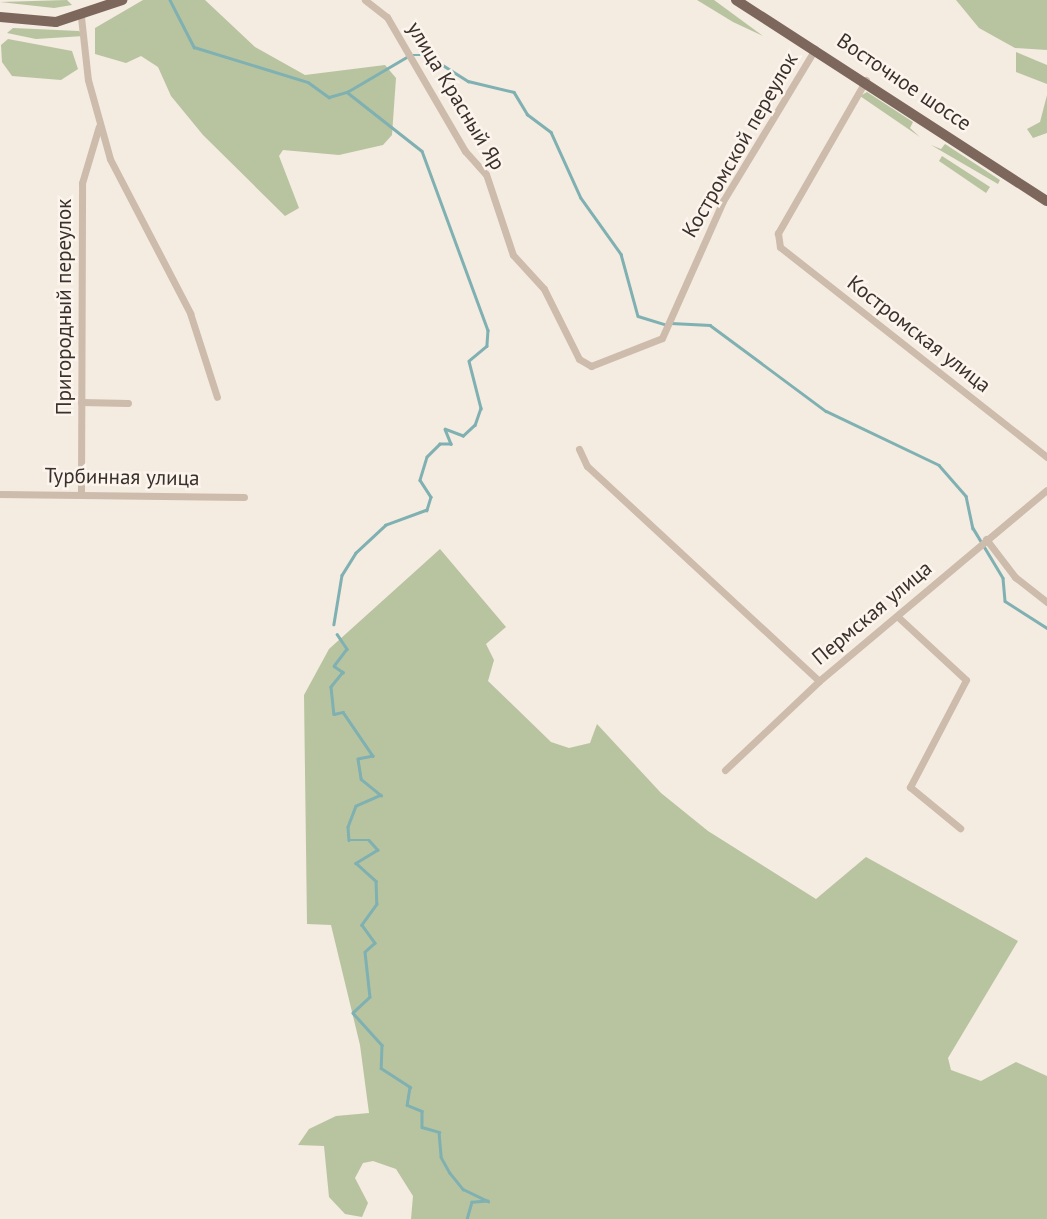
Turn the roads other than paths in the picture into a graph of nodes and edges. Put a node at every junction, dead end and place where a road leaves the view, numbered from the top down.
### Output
1 (122, 0) edge
2 (365, 0) edge
3 (736, 0) edge
4 (81, 17) junction
5 (1, 21) edge
6 (816, 47) junction
7 (866, 80) junction
8 (99, 125) junction
9 (1047, 201) edge
10 (662, 338) joint
11 (217, 397) dead end
12 (81, 402) junction
13 (128, 403) dead end
14 (579, 450) dead end
15 (1047, 457) edge
16 (1047, 490) edge
17 (80, 493) junction
18 (0, 494) edge
19 (244, 496) dead end
20 (986, 539) junction
21 (1047, 602) edge
22 (897, 616) junction
23 (819, 681) junction
24 (725, 770) dead end
25 (960, 828) dead end

1 - 4 main road
2 - 10 street, улица Красный Яр
3 - 6 main road, Восточное шоссе
4 - 5 main road
4 - 8 street
6 - 7 main road, Восточное шоссе
6 - 10 street, Костромской переулок
7 - 9 main road, Восточное шоссе
7 - 15 street, Костромская улица
8 - 11 street
8 - 12 street, Пригородный переулок
12 - 13 street
12 - 17 street, Пригородный переулок
14 - 23 street
16 - 20 street, Пермская улица
17 - 18 street, Турбинная улица
17 - 19 street, Турбинная улица
20 - 21 street
20 - 22 street, Пермская улица
22 - 23 street, Пермская улица
22 - 25 street
23 - 24 street, Пермская улица

